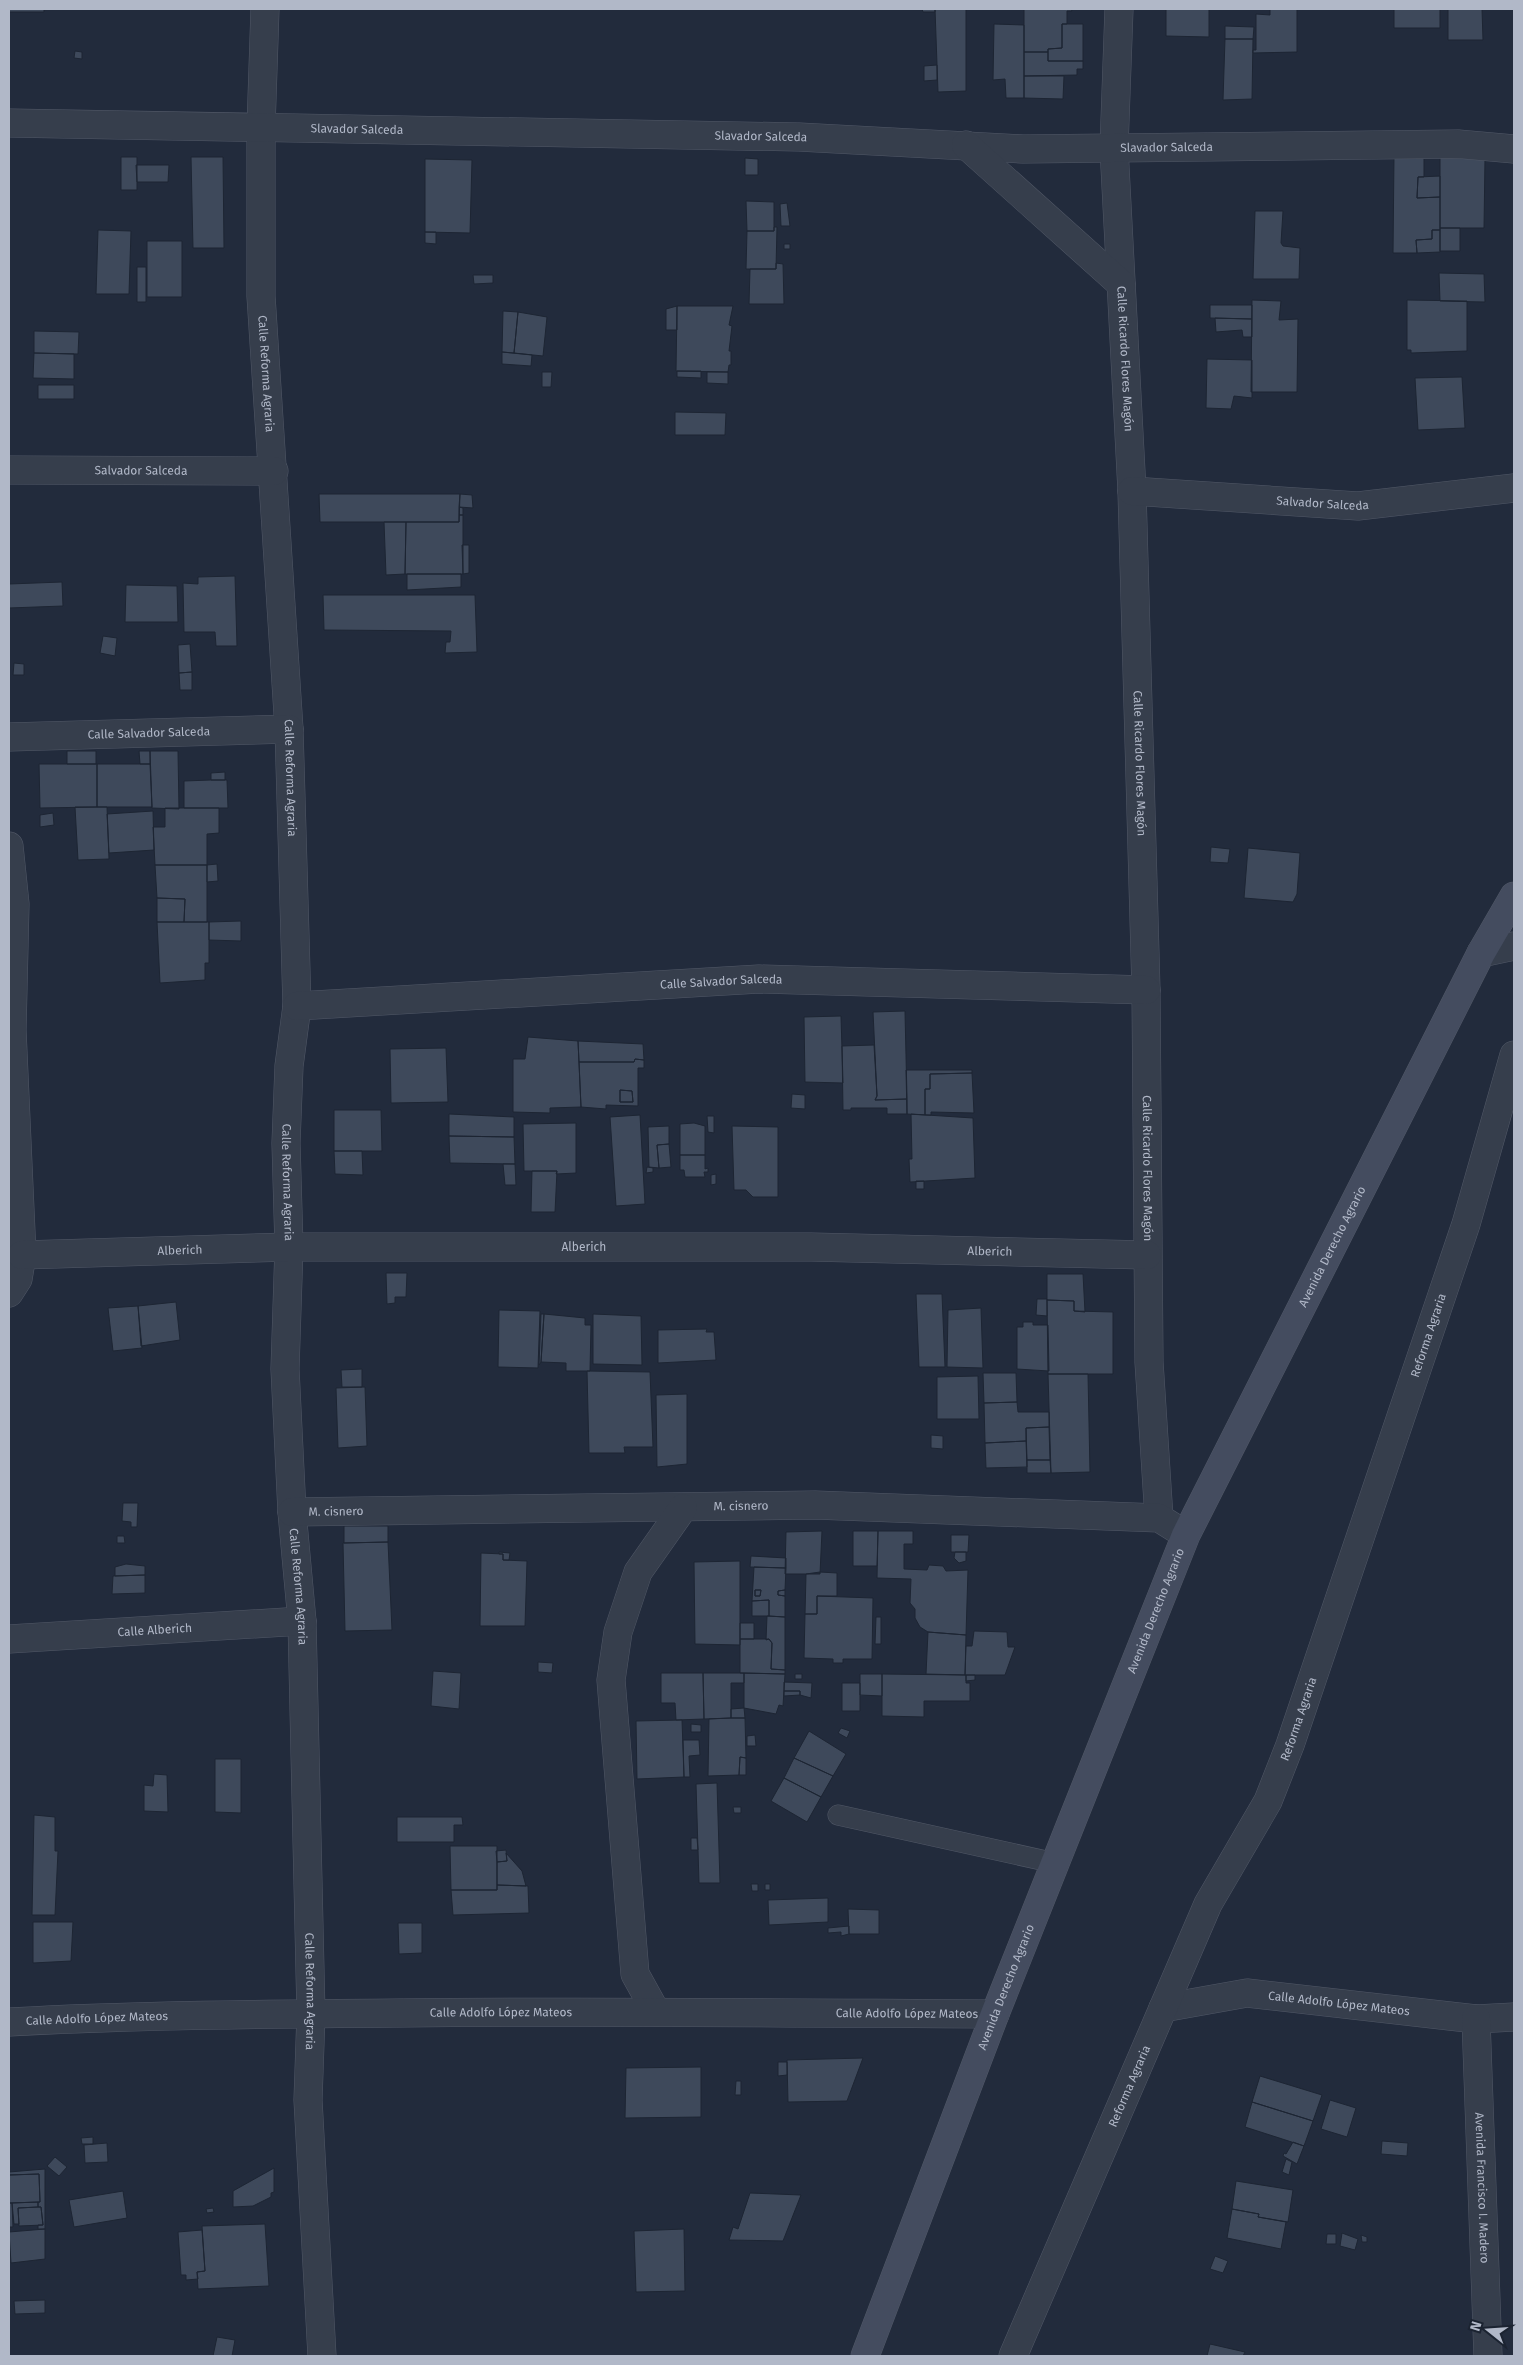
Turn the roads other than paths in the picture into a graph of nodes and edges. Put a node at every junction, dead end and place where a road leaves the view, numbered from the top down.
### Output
1 (265, 9) edge
2 (1119, 9) edge
3 (9, 123) edge
4 (261, 128) junction
5 (966, 145) junction
6 (1114, 148) junction
7 (1514, 149) edge
8 (1121, 284) junction
9 (9, 470) edge
10 (274, 471) junction
11 (1514, 488) edge
12 (1132, 491) junction
13 (289, 729) junction
14 (9, 736) edge
15 (9, 846) edge
16 (1514, 896) edge
17 (1514, 946) edge
18 (1481, 952) junction
19 (1146, 990) junction
20 (297, 1006) junction
21 (1514, 1055) edge
22 (289, 1247) junction
23 (22, 1255) junction
24 (1147, 1255) junction
25 (9, 1294) edge
26 (683, 1508) junction
27 (292, 1512) junction
28 (1159, 1518) junction
29 (1186, 1535) junction
30 (302, 1621) junction
31 (9, 1639) edge
32 (838, 1815) dead end
33 (1055, 1863) junction
34 (1163, 2008) junction
35 (656, 2012) junction
36 (311, 2014) junction
37 (995, 2014) junction
38 (1514, 2016) edge
39 (1476, 2019) junction
40 (9, 2022) edge
41 (322, 2356) edge
42 (865, 2356) edge
43 (1013, 2356) edge
44 (1488, 2356) edge

1 - 4 street, Calle Reforma Agraria
2 - 6 street, Calle Ricardo Flores Magón
3 - 4 street, Slavador Salceda
4 - 5 street, Slavador Salceda
4 - 10 street, Calle Reforma Agraria
5 - 6 street, Slavador Salceda
5 - 8 street
6 - 7 street, Slavador Salceda
6 - 8 street, Calle Ricardo Flores Magón
8 - 12 street, Calle Ricardo Flores Magón
9 - 10 street, Salvador Salceda
10 - 13 street, Calle Reforma Agraria
11 - 12 street, Salvador Salceda
12 - 19 street, Calle Ricardo Flores Magón
13 - 14 street, Calle Salvador Salceda
13 - 20 street, Calle Reforma Agraria
15 - 23 street
16 - 18 street, Avenida Derecho Agrario
17 - 18 street
18 - 29 street, Avenida Derecho Agrario
19 - 20 street, Calle Salvador Salceda
19 - 24 street, Calle Ricardo Flores Magón
20 - 22 street, Calle Reforma Agraria
21 - 34 street, Reforma Agraria
22 - 23 street, Alberich
22 - 24 street, Alberich
22 - 27 street, Calle Reforma Agraria
23 - 25 street
24 - 28 street, Calle Ricardo Flores Magón
26 - 27 street, M. cisnero
26 - 28 street, M. cisnero
26 - 35 street
27 - 30 street, Calle Reforma Agraria
28 - 29 street
29 - 33 street, Avenida Derecho Agrario
30 - 31 street, Calle Alberich
30 - 36 street, Calle Reforma Agraria
32 - 33 lane
33 - 37 street, Avenida Derecho Agrario
34 - 39 street, Calle Adolfo López Mateos
34 - 43 street, Reforma Agraria
35 - 36 street, Calle Adolfo López Mateos
35 - 37 street, Calle Adolfo López Mateos
36 - 40 street, Calle Adolfo López Mateos
36 - 41 street, Calle Reforma Agraria
37 - 42 street, Avenida Derecho Agrario
38 - 39 street, Calle Adolfo López Mateos
39 - 44 street, Avenida Francisco I. Madero

